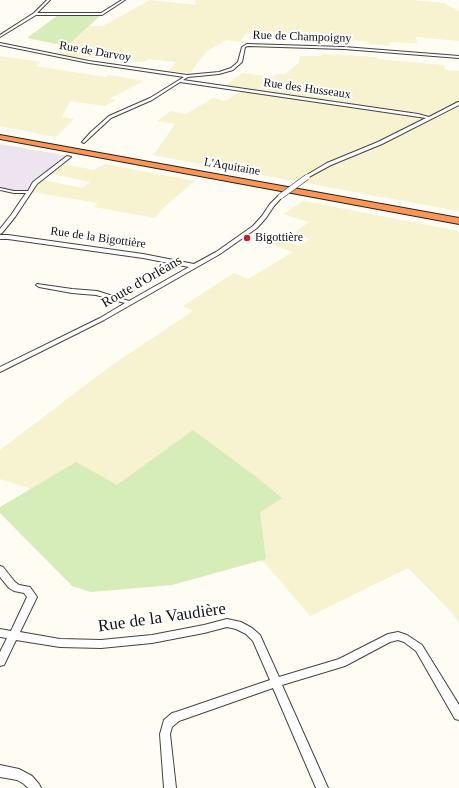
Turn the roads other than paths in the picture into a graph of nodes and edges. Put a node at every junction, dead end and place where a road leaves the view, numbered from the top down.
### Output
1 (49, 0) edge
2 (124, 0) edge
3 (35, 14) junction
4 (0, 36) edge
5 (0, 44) edge
6 (459, 57) edge
7 (187, 76) junction
8 (180, 81) junction
9 (459, 103) edge
10 (430, 118) junction
11 (0, 132) edge
12 (0, 137) edge
13 (84, 142) dead end
14 (69, 157) dead end
15 (0, 189) edge
16 (28, 192) junction
17 (459, 214) edge
18 (459, 221) edge
19 (0, 232) edge
20 (0, 237) edge
21 (193, 266) junction
22 (39, 285) dead end
23 (130, 303) junction
24 (0, 370) edge
25 (0, 570) edge
26 (0, 633) edge
27 (13, 636) junction
28 (0, 662) edge
29 (276, 682) junction
30 (459, 716) edge
31 (0, 771) edge
32 (35, 788) edge
33 (170, 788) edge
34 (322, 788) edge

1 - 3 street
2 - 3 street
3 - 4 street
5 - 7 street, Rue de Darvoy
6 - 7 street, Rue de Champoigny
7 - 8 street
8 - 10 street, Rue des Husseaux
8 - 13 street
9 - 10 street, Route d'Orléans
10 - 21 street, Route d'Orléans, bridge
11 - 17 highway, L'Aquitaine
12 - 18 highway, L'Aquitaine
14 - 16 street
15 - 16 street
16 - 19 street
20 - 21 street, Rue de la Bigottière
21 - 23 street, Route d'Orléans
22 - 23 street
23 - 24 street, Route d'Orléans
25 - 27 street
26 - 27 street, Rue de la Vaudière
27 - 28 street
27 - 29 street, Rue de la Vaudière
29 - 30 street
29 - 33 street
29 - 34 street, Rue de la Vaudière
31 - 32 street

